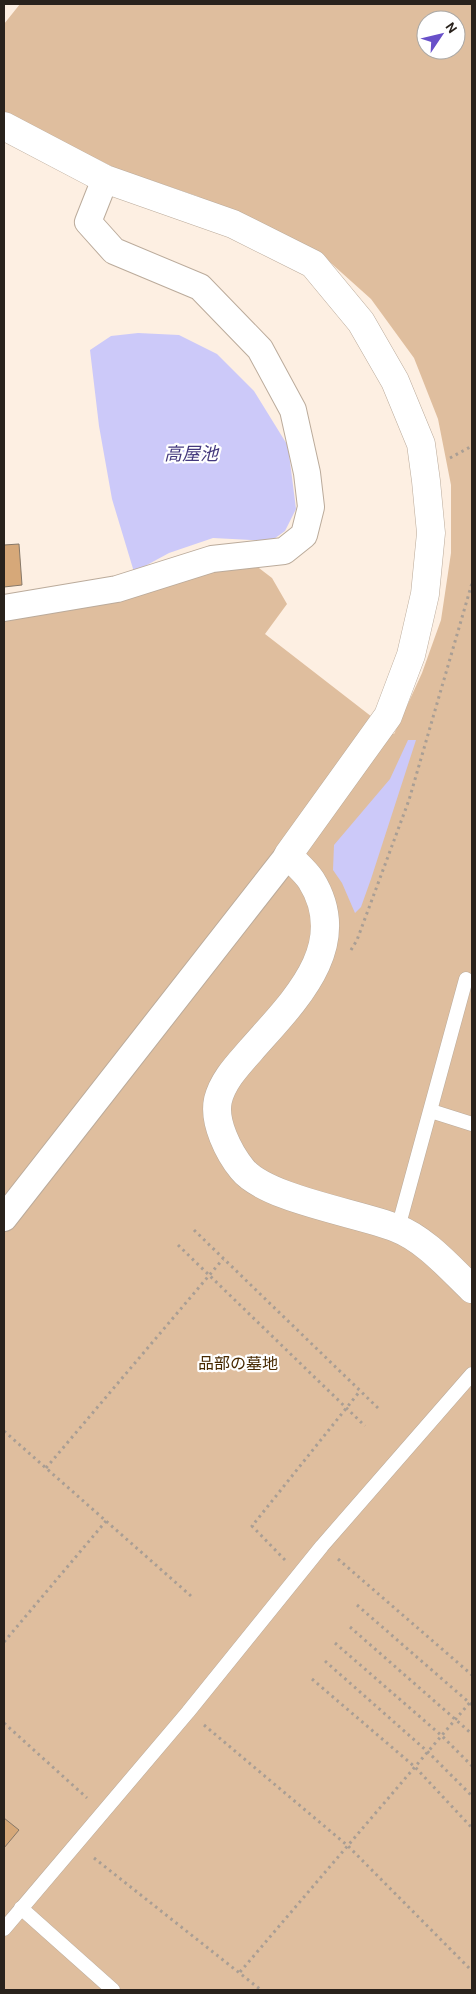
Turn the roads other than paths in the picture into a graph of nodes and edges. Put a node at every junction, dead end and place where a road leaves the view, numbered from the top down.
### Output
1 (4, 126) edge
2 (105, 179) junction
3 (4, 608) edge
4 (288, 855) junction
5 (466, 979) dead end
6 (431, 1111) junction
7 (472, 1124) edge
8 (4, 1218) edge
9 (398, 1228) junction
10 (472, 1289) edge
11 (472, 1374) edge
12 (21, 1908) junction
13 (4, 1929) edge
14 (113, 1990) edge

1 - 2 street
2 - 3 street
2 - 4 street
4 - 8 street
4 - 9 street
5 - 6 lane
6 - 7 lane
6 - 9 lane
9 - 10 street
11 - 12 lane
12 - 13 lane
12 - 14 lane

